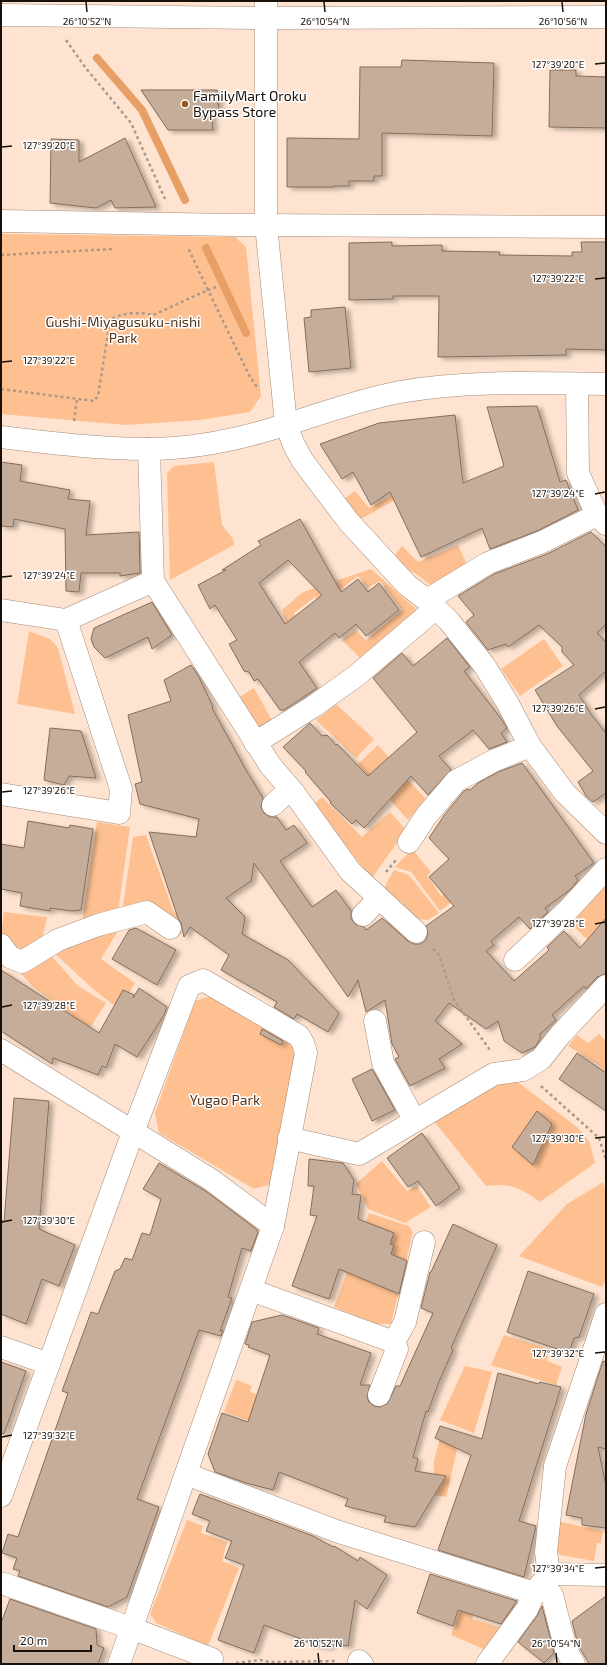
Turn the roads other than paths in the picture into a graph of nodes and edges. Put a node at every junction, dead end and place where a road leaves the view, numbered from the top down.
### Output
1 (266, 10) edge
2 (1, 15) edge
3 (606, 18) edge
4 (1, 221) edge
5 (266, 225) junction
6 (606, 226) edge
7 (577, 384) junction
8 (606, 384) edge
9 (286, 424) junction
10 (1, 437) edge
11 (149, 449) junction
12 (602, 520) edge
13 (153, 581) junction
14 (431, 604) junction
15 (1, 610) edge
16 (66, 620) junction
17 (255, 743) junction
18 (530, 746) junction
19 (290, 789) junction
20 (1, 794) edge
21 (272, 805) dead end
22 (606, 832) edge
23 (409, 842) road end
24 (606, 870) edge
25 (374, 894) junction
26 (363, 915) dead end
27 (170, 928) dead end
28 (416, 932) road end
29 (1, 945) edge
30 (515, 960) dead end
31 (606, 986) edge
32 (374, 1021) dead end
33 (1, 1050) edge
34 (415, 1121) junction
35 (133, 1132) junction
36 (289, 1138) junction
37 (273, 1226) junction
38 (424, 1242) dead end
39 (251, 1290) junction
40 (606, 1314) edge
41 (394, 1342) junction
42 (1, 1347) edge
43 (49, 1364) junction
44 (378, 1395) dead end
45 (186, 1474) junction
46 (1, 1496) edge
47 (606, 1575) edge
48 (1, 1583) edge
49 (541, 1584) junction
50 (131, 1628) junction
51 (221, 1662) edge
52 (118, 1664) edge
53 (487, 1664) edge
54 (574, 1664) edge

1 - 2 main road
1 - 3 main road
1 - 5 main road
4 - 5 main road
5 - 6 main road
5 - 9 main road
7 - 8 main road
7 - 9 main road
7 - 12 main road
9 - 11 main road
9 - 14 main road
10 - 11 main road
11 - 13 main road
12 - 14 main road
13 - 16 main road
13 - 17 main road
14 - 17 main road
14 - 18 main road
15 - 16 main road
16 - 20 main road
17 - 19 main road
18 - 22 main road
18 - 23 main road
19 - 21 main road
19 - 25 main road
24 - 30 main road
25 - 26 main road
25 - 28 main road
27 - 29 main road
31 - 34 main road
32 - 34 main road
33 - 35 main road
34 - 36 main road
35 - 36 main road
35 - 37 main road
35 - 43 main road
36 - 37 main road
37 - 39 main road
38 - 41 main road
39 - 41 main road
39 - 45 main road
40 - 49 main road
41 - 44 main road
42 - 43 main road
43 - 46 main road
45 - 49 main road
45 - 50 main road
47 - 49 main road
48 - 50 main road
49 - 53 main road
49 - 54 main road
50 - 51 main road
50 - 52 main road

